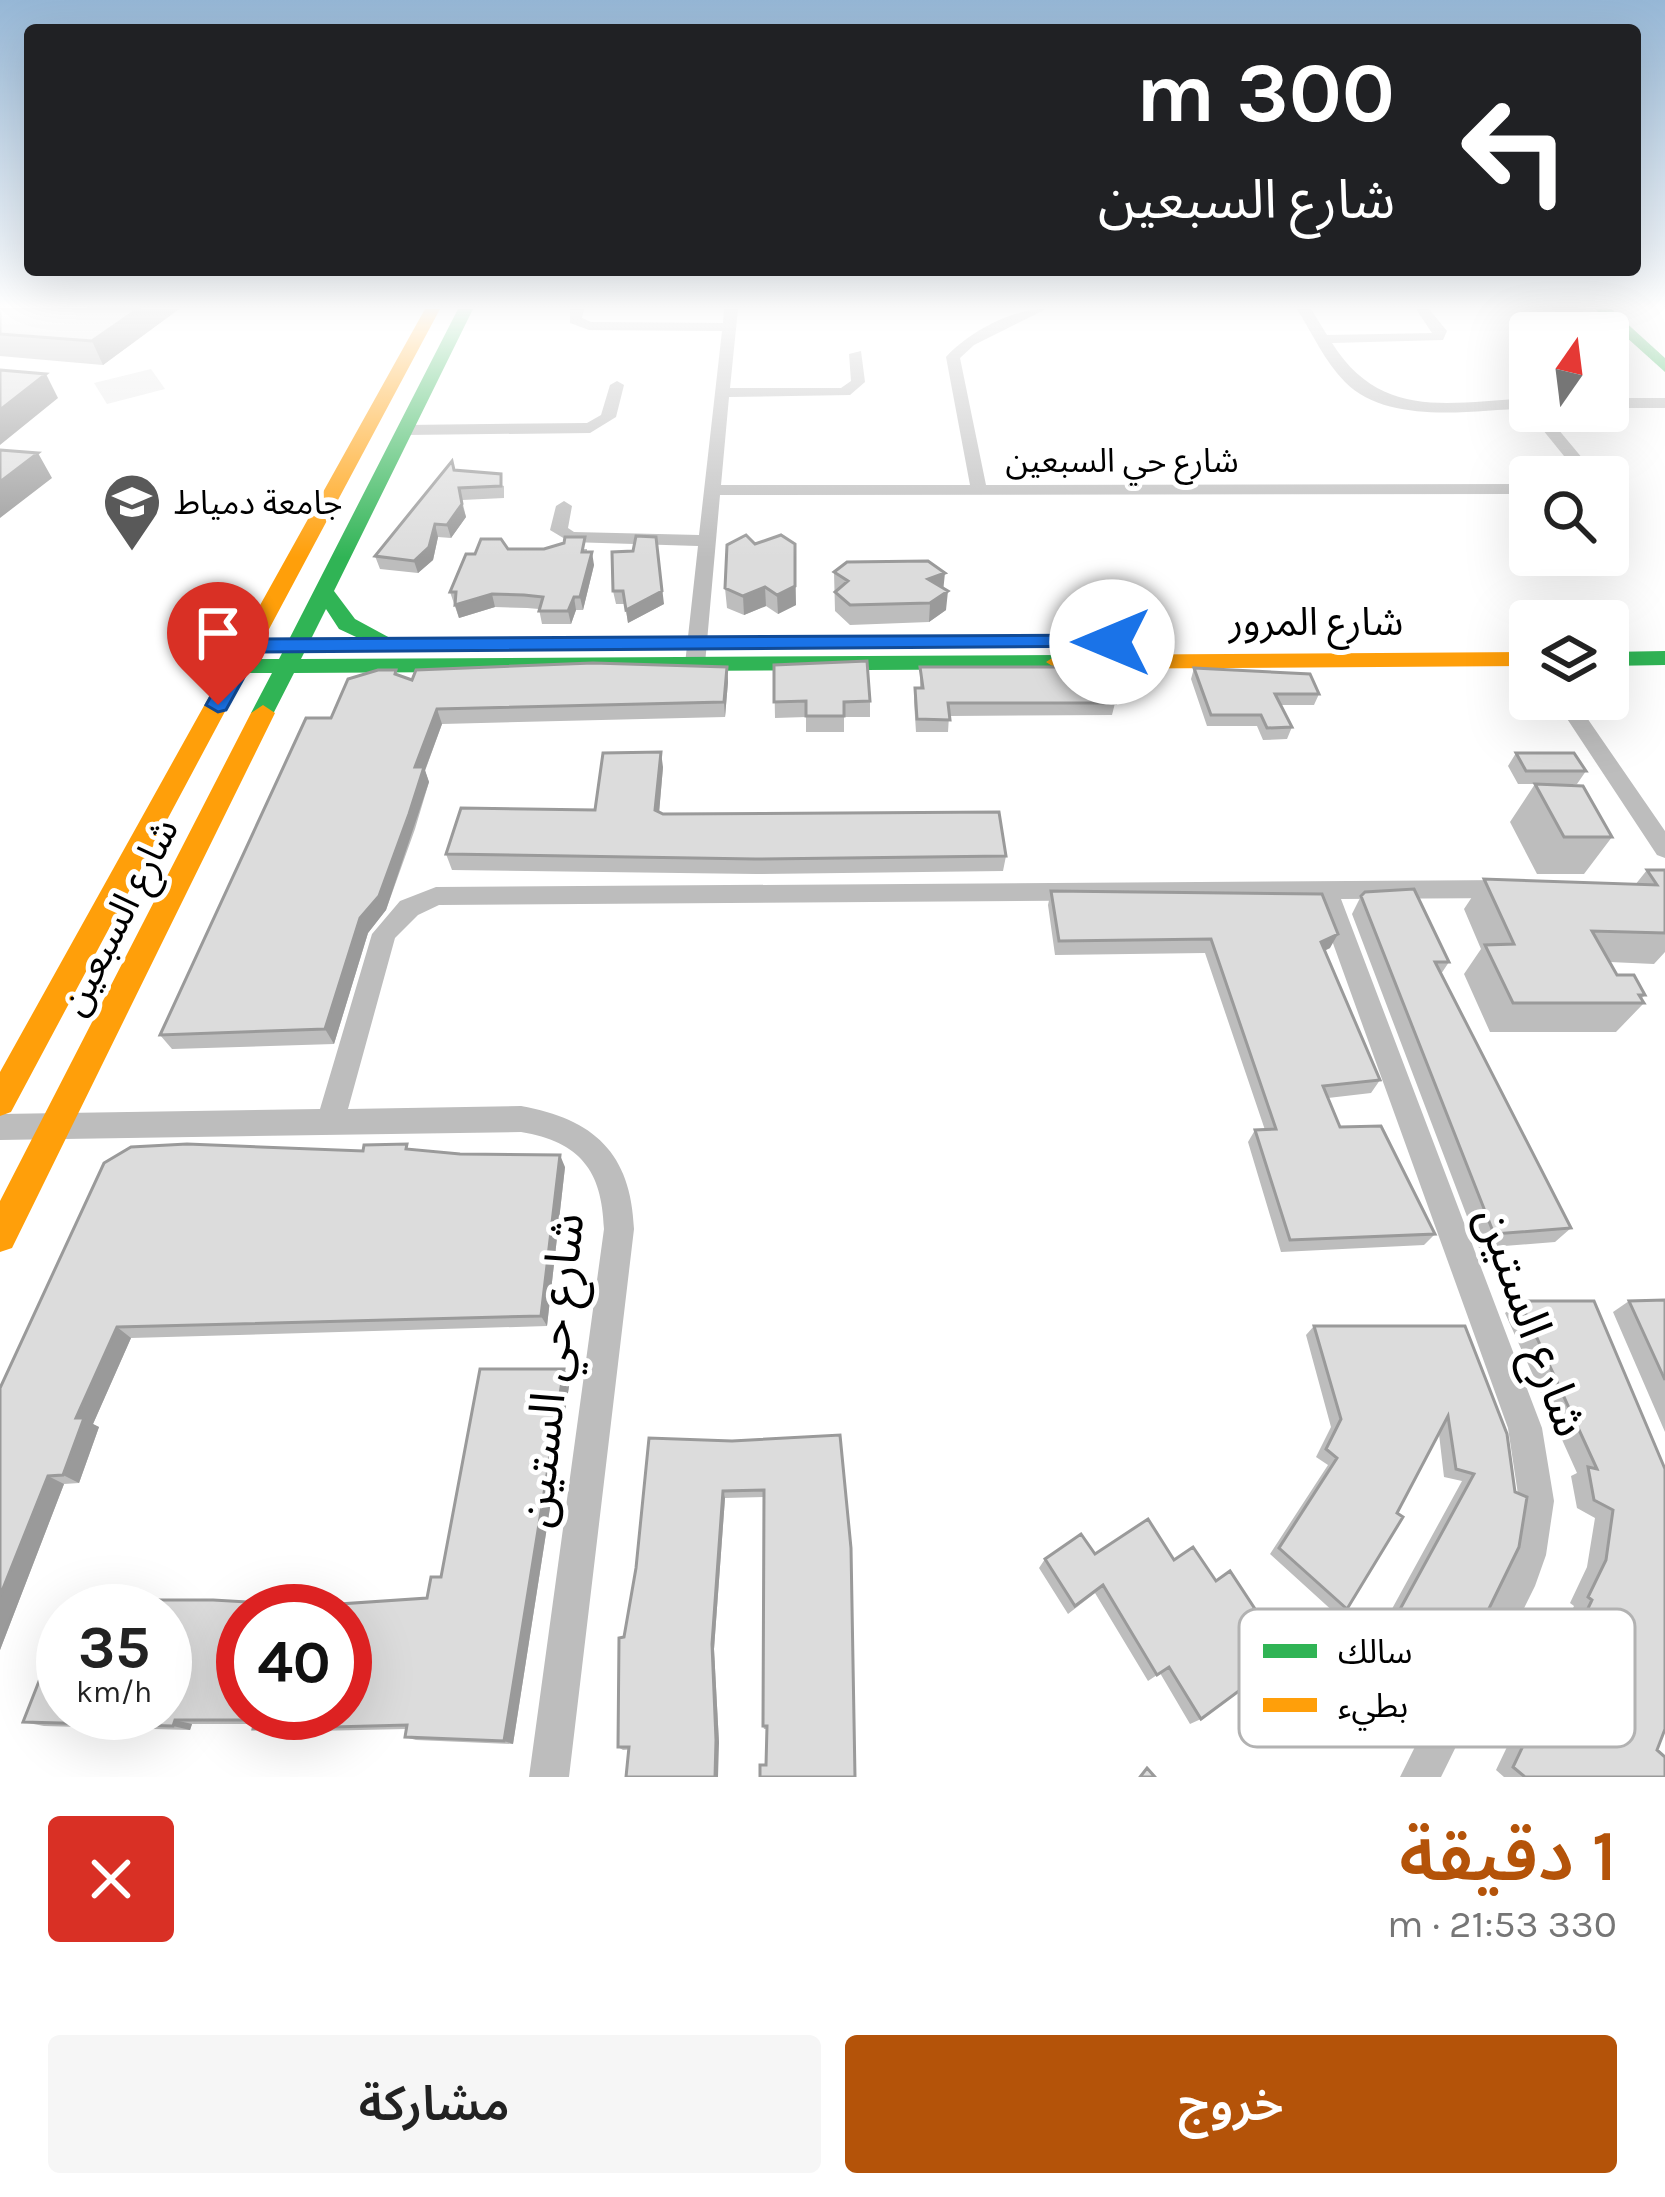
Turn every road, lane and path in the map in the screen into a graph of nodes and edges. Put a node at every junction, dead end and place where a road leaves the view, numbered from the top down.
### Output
1 (388, 392) edge
2 (424, 392) edge
3 (615, 392) edge
4 (845, 392) edge
5 (960, 392) edge
6 (1372, 392) edge
7 (723, 393) joint
8 (1665, 399) edge
9 (1629, 402) edge
10 (1509, 405) edge
11 (405, 430) junction
12 (1552, 432) edge
13 (1572, 456) edge
14 (1509, 489) edge
15 (713, 490) junction
16 (979, 490) junction
17 (564, 506) dead end
18 (708, 541) junction
19 (325, 593) junction
20 (1665, 639) edge
21 (1629, 640) edge
22 (1509, 647) edge
23 (696, 654) junction
24 (388, 655) junction
25 (245, 656) junction
26 (294, 656) junction
27 (1629, 658) edge
28 (1665, 658) edge
29 (1578, 720) edge
30 (258, 725) junction
31 (1665, 849) edge
32 (1529, 889) edge
33 (1326, 891) junction
34 (0, 1102) edge
35 (330, 1122) junction
36 (56, 1126) junction
37 (0, 1127) edge
38 (0, 1236) edge
39 (1504, 1609) edge
40 (1435, 1747) edge
41 (549, 1777) edge
42 (1420, 1777) edge

1 - 25 main road, شارع السبعين
2 - 11 main road, شارع السبعين
3 - 11 street
4 - 7 street
5 - 16 street
6 - 10 street
7 - 15 street
8 - 9 street
11 - 19 main road, شارع السبعين
12 - 13 street
14 - 16 street, شارع حي السبعين
15 - 16 street, شارع حي السبعين
15 - 18 street
17 - 18 street
18 - 23 street
19 - 24 main road
19 - 26 main road, شارع السبعين
20 - 21 main road
22 - 23 main road, شارع المرور
23 - 24 main road, شارع المرور
24 - 26 main road, شارع المرور
24 - 30 main road
25 - 26 main road, شارع المرور
25 - 34 main road, شارع السبعين
26 - 30 main road, شارع السبعين
27 - 28 main road
29 - 31 street
30 - 36 main road, شارع السبعين
32 - 33 street
33 - 35 street
33 - 39 street, شارع الستين
35 - 36 street, شارع حي الستين
35 - 41 street, شارع حي الستين
36 - 37 street, شارع حي الستين
36 - 38 main road, شارع السبعين
40 - 42 street, شارع الستين

